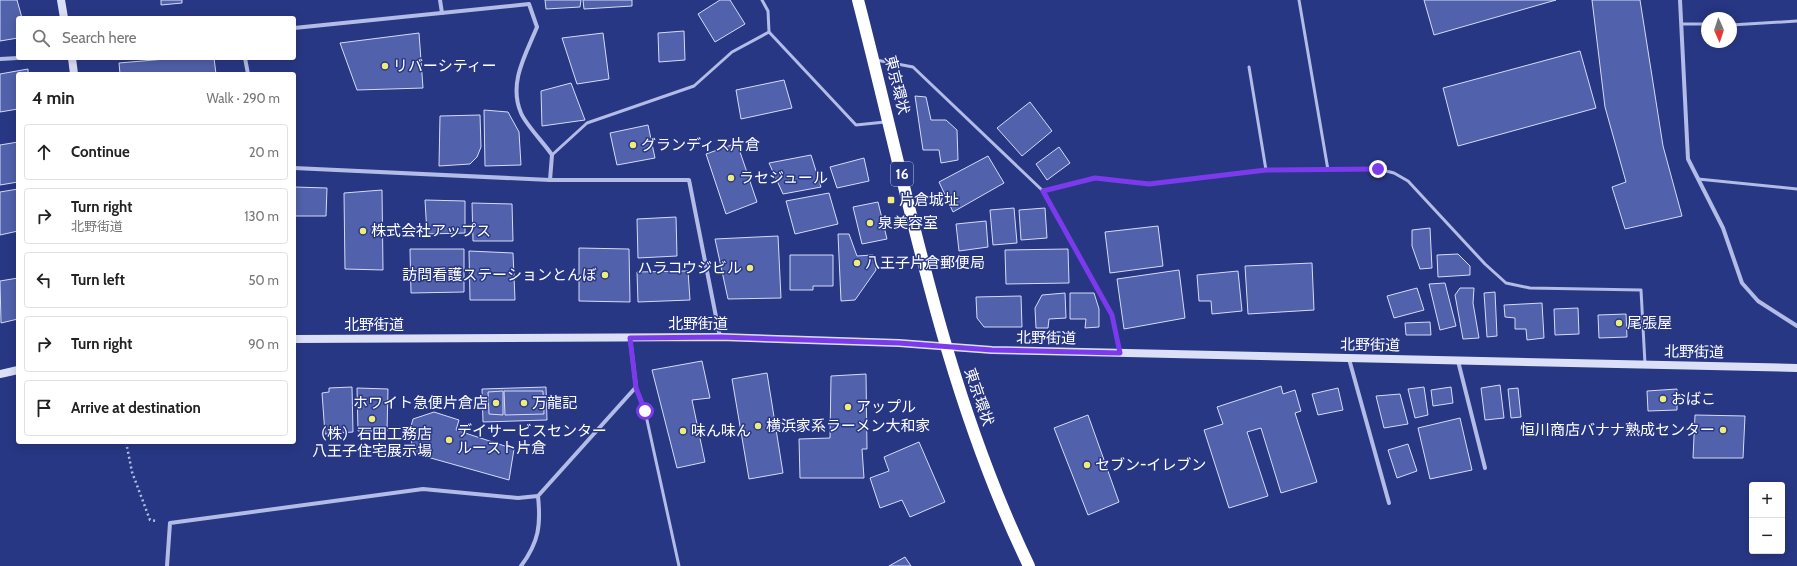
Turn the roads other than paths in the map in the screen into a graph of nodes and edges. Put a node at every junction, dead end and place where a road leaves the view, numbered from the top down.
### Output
1 (61, 0) edge
2 (440, 0) edge
3 (762, 0) edge
4 (858, 0) edge
5 (1299, 0) edge
6 (1680, 0) edge
7 (442, 13) junction
8 (64, 16) edge
9 (1797, 21) edge
10 (1682, 24) junction
11 (1701, 24) edge
12 (1737, 24) edge
13 (296, 28) edge
14 (769, 32) junction
15 (16, 58) edge
16 (0, 60) edge
17 (72, 60) edge
18 (245, 60) edge
19 (874, 60) junction
20 (1249, 67) dead end
21 (74, 72) edge
22 (248, 72) edge
23 (890, 122) junction
24 (552, 155) junction
25 (296, 168) edge
26 (1266, 170) junction
27 (1328, 170) junction
28 (1698, 179) junction
29 (550, 180) junction
30 (1797, 189) edge
31 (1043, 191) junction
32 (1797, 326) edge
33 (720, 337) junction
34 (630, 338) junction
35 (296, 339) edge
36 (945, 347) junction
37 (1120, 353) junction
38 (1349, 359) junction
39 (1458, 361) junction
40 (1645, 364) junction
41 (1797, 368) edge
42 (16, 370) edge
43 (0, 374) edge
44 (636, 388) junction
45 (1485, 468) dead end
46 (538, 496) junction
47 (1389, 503) dead end
48 (167, 566) edge
49 (521, 566) edge
50 (679, 566) edge
51 (1029, 566) edge

1 - 8 main road
2 - 7 street
3 - 14 lane
4 - 19 highway, 東京環状 / 16
5 - 27 lane
6 - 10 street
7 - 13 street
7 - 24 street
9 - 12 lane
10 - 11 lane
10 - 28 street
14 - 23 lane
14 - 24 lane
15 - 16 street
17 - 21 main road
18 - 22 street
19 - 23 highway, 東京環状 / 16
19 - 31 lane
20 - 26 lane
23 - 36 highway, 東京環状 / 16
24 - 29 street
25 - 29 street
26 - 27 lane
26 - 31 lane
27 - 40 lane
28 - 30 lane
28 - 32 street
29 - 33 street
31 - 37 lane
33 - 34 main road, 北野街道
33 - 36 main road, 北野街道
34 - 35 main road, 北野街道
34 - 44 street
36 - 37 main road, 北野街道
36 - 51 highway, 東京環状 / 16
37 - 38 main road, 北野街道
38 - 39 main road, 北野街道
38 - 47 street
39 - 40 main road, 北野街道
39 - 45 street
40 - 41 main road, 北野街道
42 - 43 main road
44 - 46 street
44 - 50 lane
46 - 48 street
46 - 49 street

